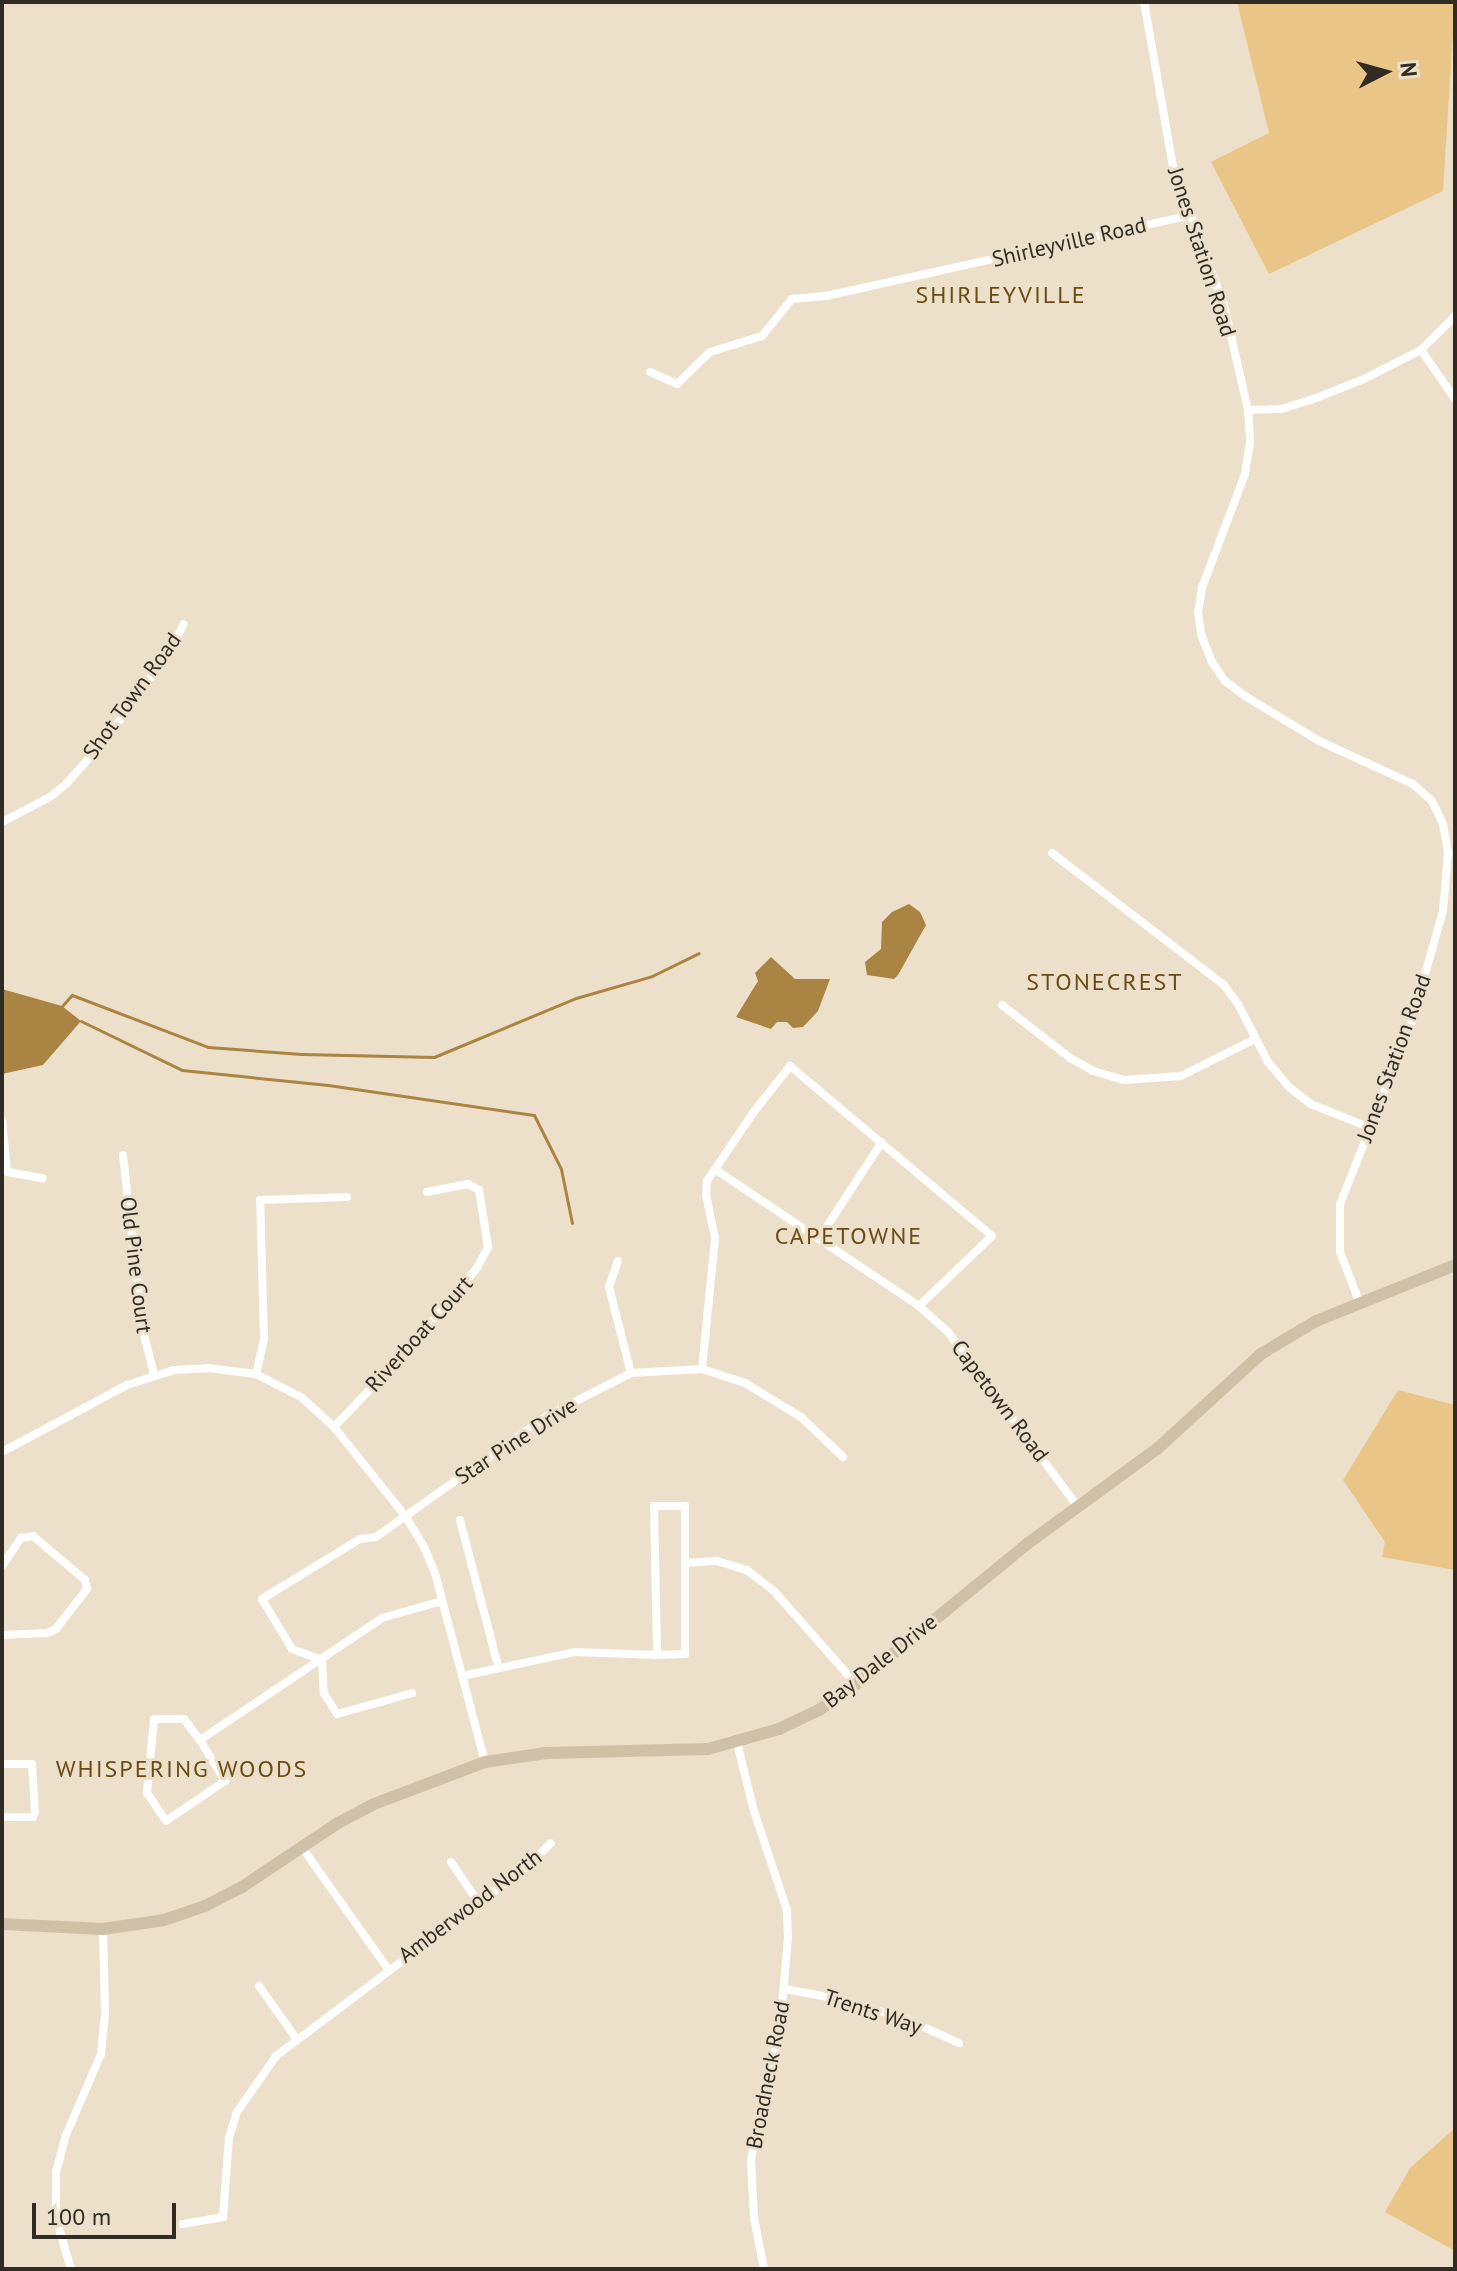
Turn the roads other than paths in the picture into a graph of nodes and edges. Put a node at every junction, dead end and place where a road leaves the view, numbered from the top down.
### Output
1 (1144, 2) edge
2 (1192, 215) junction
3 (1455, 316) edge
4 (1421, 350) junction
5 (650, 372) dead end
6 (1455, 399) edge
7 (1248, 410) junction
8 (184, 624) dead end
9 (2, 822) edge
10 (1052, 853) dead end
11 (1002, 1005) dead end
12 (1255, 1039) junction
13 (2, 1120) edge
14 (1368, 1127) junction
15 (882, 1142) junction
16 (123, 1155) dead end
17 (716, 1170) junction
18 (42, 1178) dead end
19 (427, 1192) dead end
20 (347, 1197) dead end
21 (820, 1237) junction
22 (618, 1261) dead end
23 (1455, 1265) edge
24 (1359, 1301) junction
25 (919, 1306) junction
26 (702, 1369) junction
27 (631, 1373) junction
28 (154, 1374) junction
29 (256, 1374) junction
30 (334, 1427) junction
31 (2, 1452) edge
32 (843, 1457) dead end
33 (1077, 1506) junction
34 (406, 1517) junction
35 (460, 1520) dead end
36 (686, 1563) junction
37 (2, 1566) edge
38 (442, 1601) junction
39 (2, 1635) edge
40 (657, 1655) junction
41 (322, 1660) junction
42 (498, 1666) junction
43 (462, 1676) junction
44 (856, 1684) junction
45 (412, 1693) dead end
46 (200, 1740) junction
47 (737, 1743) junction
48 (485, 1762) junction
49 (2, 1764) edge
50 (2, 1817) edge
51 (551, 1843) dead end
52 (301, 1846) junction
53 (451, 1862) dead end
54 (479, 1903) junction
55 (2, 1924) edge
56 (103, 1929) junction
57 (388, 1969) junction
58 (259, 1986) dead end
59 (785, 1989) junction
60 (296, 2038) junction
61 (959, 2043) dead end
62 (183, 2224) dead end
63 (71, 2269) edge
64 (764, 2269) edge

1 - 2 street, Jones Station Road
2 - 5 street, Shirleyville Road
2 - 7 street, Jones Station Road
3 - 4 street
4 - 6 street
4 - 7 street
7 - 14 street, Jones Station Road
8 - 9 street, Shot Town Road
10 - 12 street
11 - 12 street
12 - 14 street
13 - 18 street
14 - 24 street, Jones Station Road
15 - 17 street
15 - 21 street
15 - 25 street
16 - 28 street, Old Pine Court
17 - 21 street, Capetown Road
17 - 26 street
19 - 30 street, Riverboat Court
20 - 29 street
21 - 25 street, Capetown Road
22 - 27 street
23 - 24 street, Bay Dale Drive
24 - 33 street, Bay Dale Drive
25 - 33 street, Capetown Road
26 - 27 street, Star Pine Drive
26 - 32 street, Star Pine Drive
27 - 34 street, Star Pine Drive
28 - 29 street
28 - 31 street
29 - 30 street
30 - 34 street
33 - 44 street, Bay Dale Drive
34 - 38 street
34 - 41 street, Star Pine Drive
35 - 42 street
36 - 40 street
36 - 40 street
36 - 44 street
37 - 39 street
38 - 41 street
38 - 43 street
40 - 42 street
41 - 45 street
41 - 46 street
42 - 43 street
43 - 48 street
44 - 47 street, Bay Dale Drive
46 - 46 street
47 - 48 street, Bay Dale Drive
47 - 59 street, Broadneck Road
48 - 52 street, Bay Dale Drive
49 - 50 street
51 - 54 street, Amberwood North
52 - 56 street, Bay Dale Drive
52 - 57 street
53 - 54 street
54 - 57 street, Amberwood North
55 - 56 street, Bay Dale Drive
56 - 63 street
57 - 60 street, Amberwood North
58 - 60 street
59 - 61 street, Trents Way
59 - 64 street, Broadneck Road
60 - 62 street, Amberwood North

